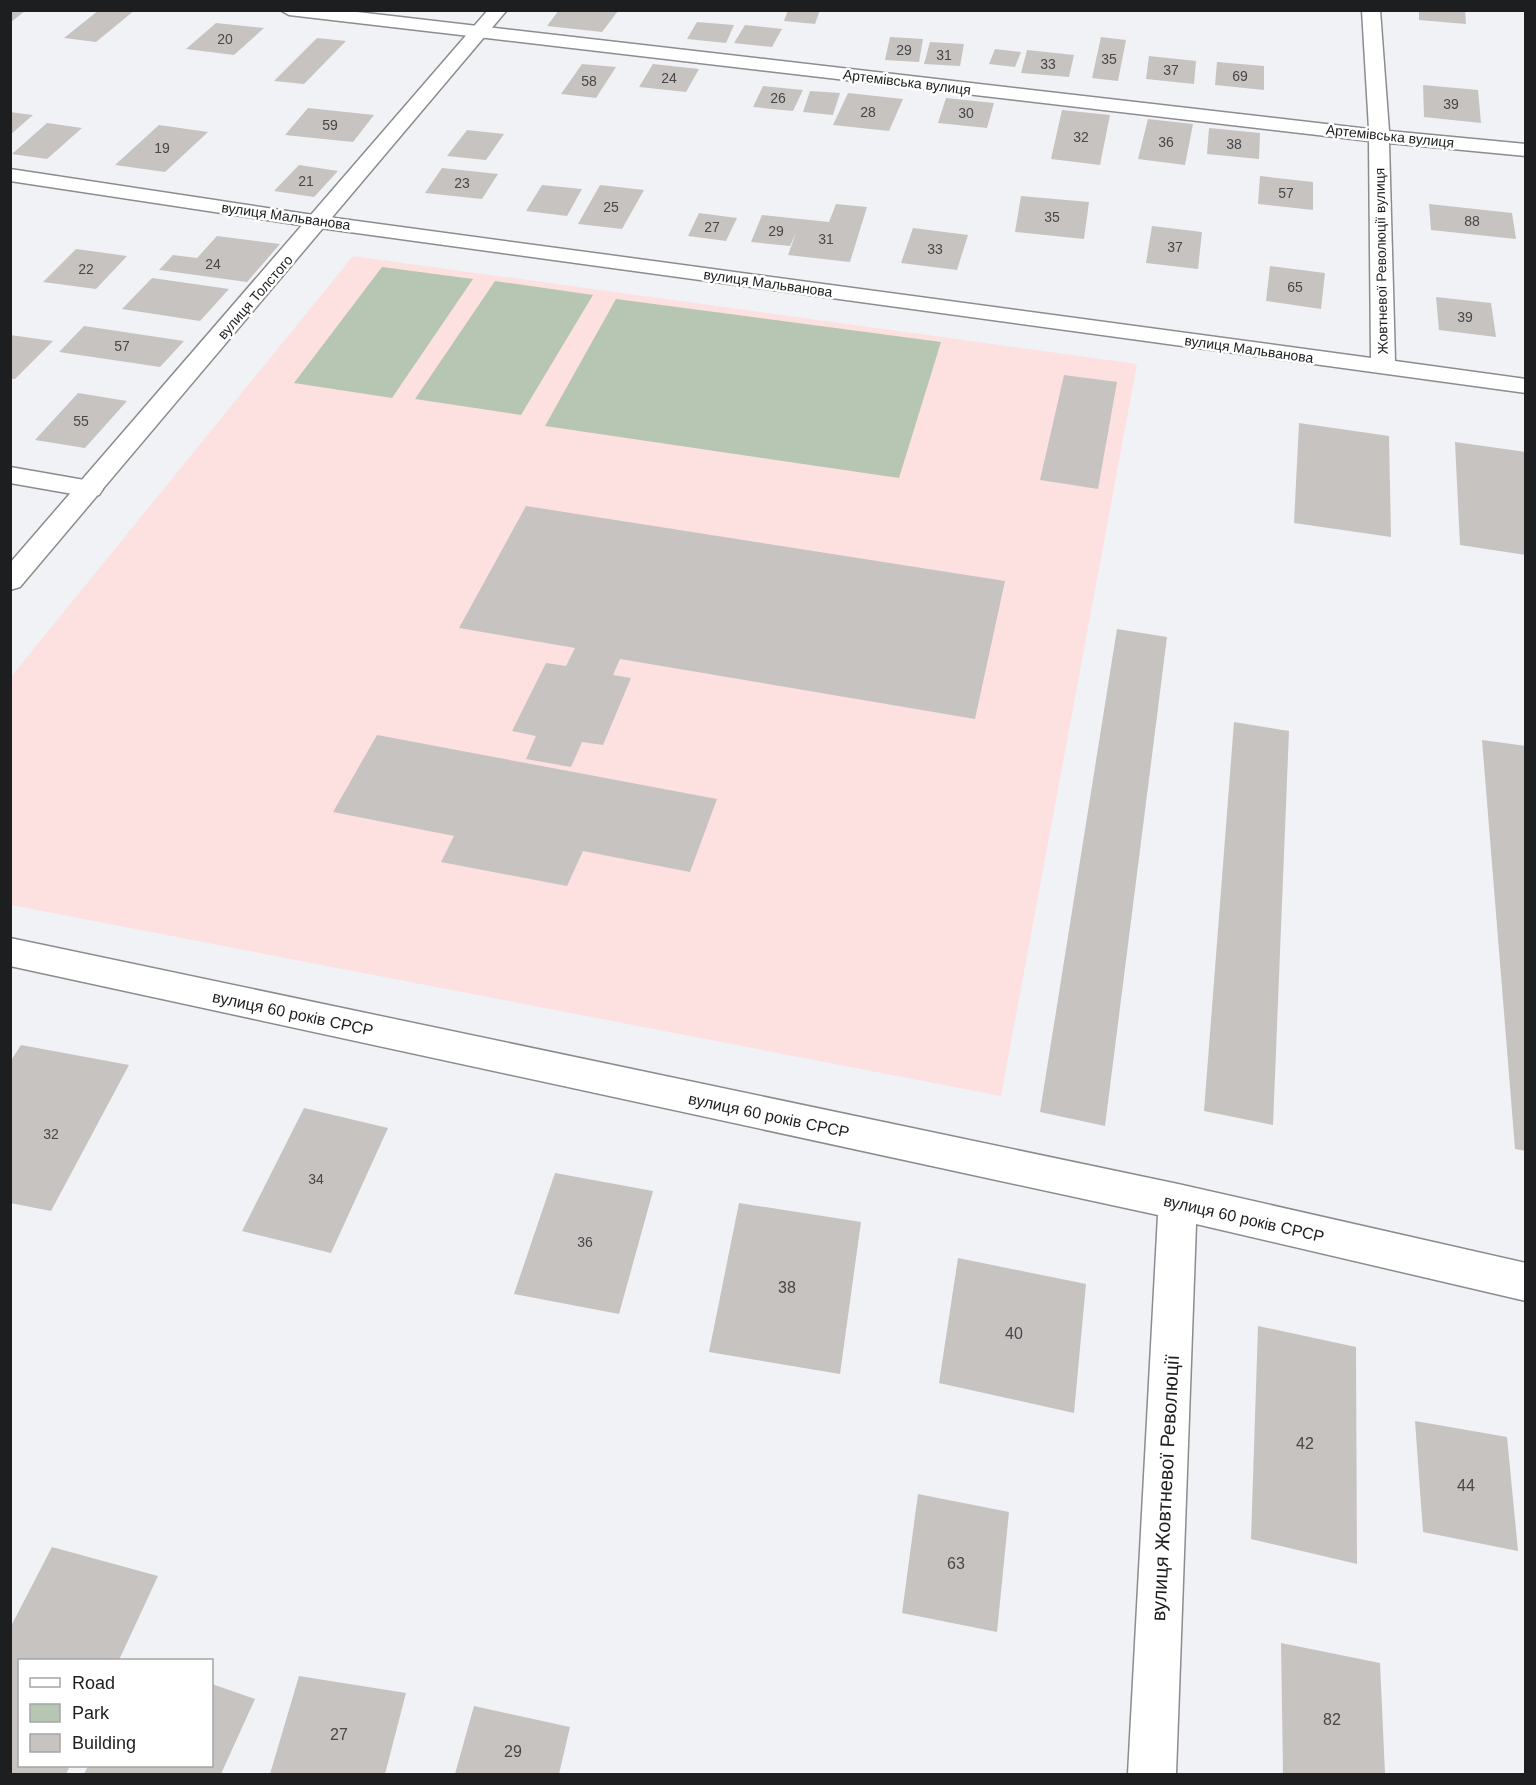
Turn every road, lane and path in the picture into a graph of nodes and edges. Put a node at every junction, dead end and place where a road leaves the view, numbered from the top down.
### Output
1 (289, 10) edge
2 (498, 10) edge
3 (1371, 10) edge
4 (478, 33) junction
5 (1379, 136) junction
6 (1526, 150) edge
7 (10, 175) edge
8 (320, 222) junction
9 (1383, 367) junction
10 (1526, 386) edge
11 (10, 476) edge
12 (90, 489) junction
13 (10, 582) edge
14 (10, 952) edge
15 (1178, 1202) junction
16 (1526, 1282) edge
17 (1152, 1774) edge

1 - 4 street, Артемівська вулиця
2 - 4 street, вулиця Толстого
3 - 5 street, Жовтневої Революції вулиця
4 - 5 street, Артемівська вулиця
4 - 8 street, вулиця Толстого
5 - 6 street, Артемівська вулиця
5 - 9 street, Жовтневої Революції вулиця
7 - 8 street, вулиця Мальванова
8 - 9 street, вулиця Мальванова
8 - 12 street, вулиця Толстого
9 - 10 street, вулиця Мальванова
11 - 12 street
12 - 13 street, вулиця Толстого
14 - 15 street, вулиця 60 років СРСР
15 - 16 street, вулиця 60 років СРСР
15 - 17 street, вулиця Жовтневої Революції

